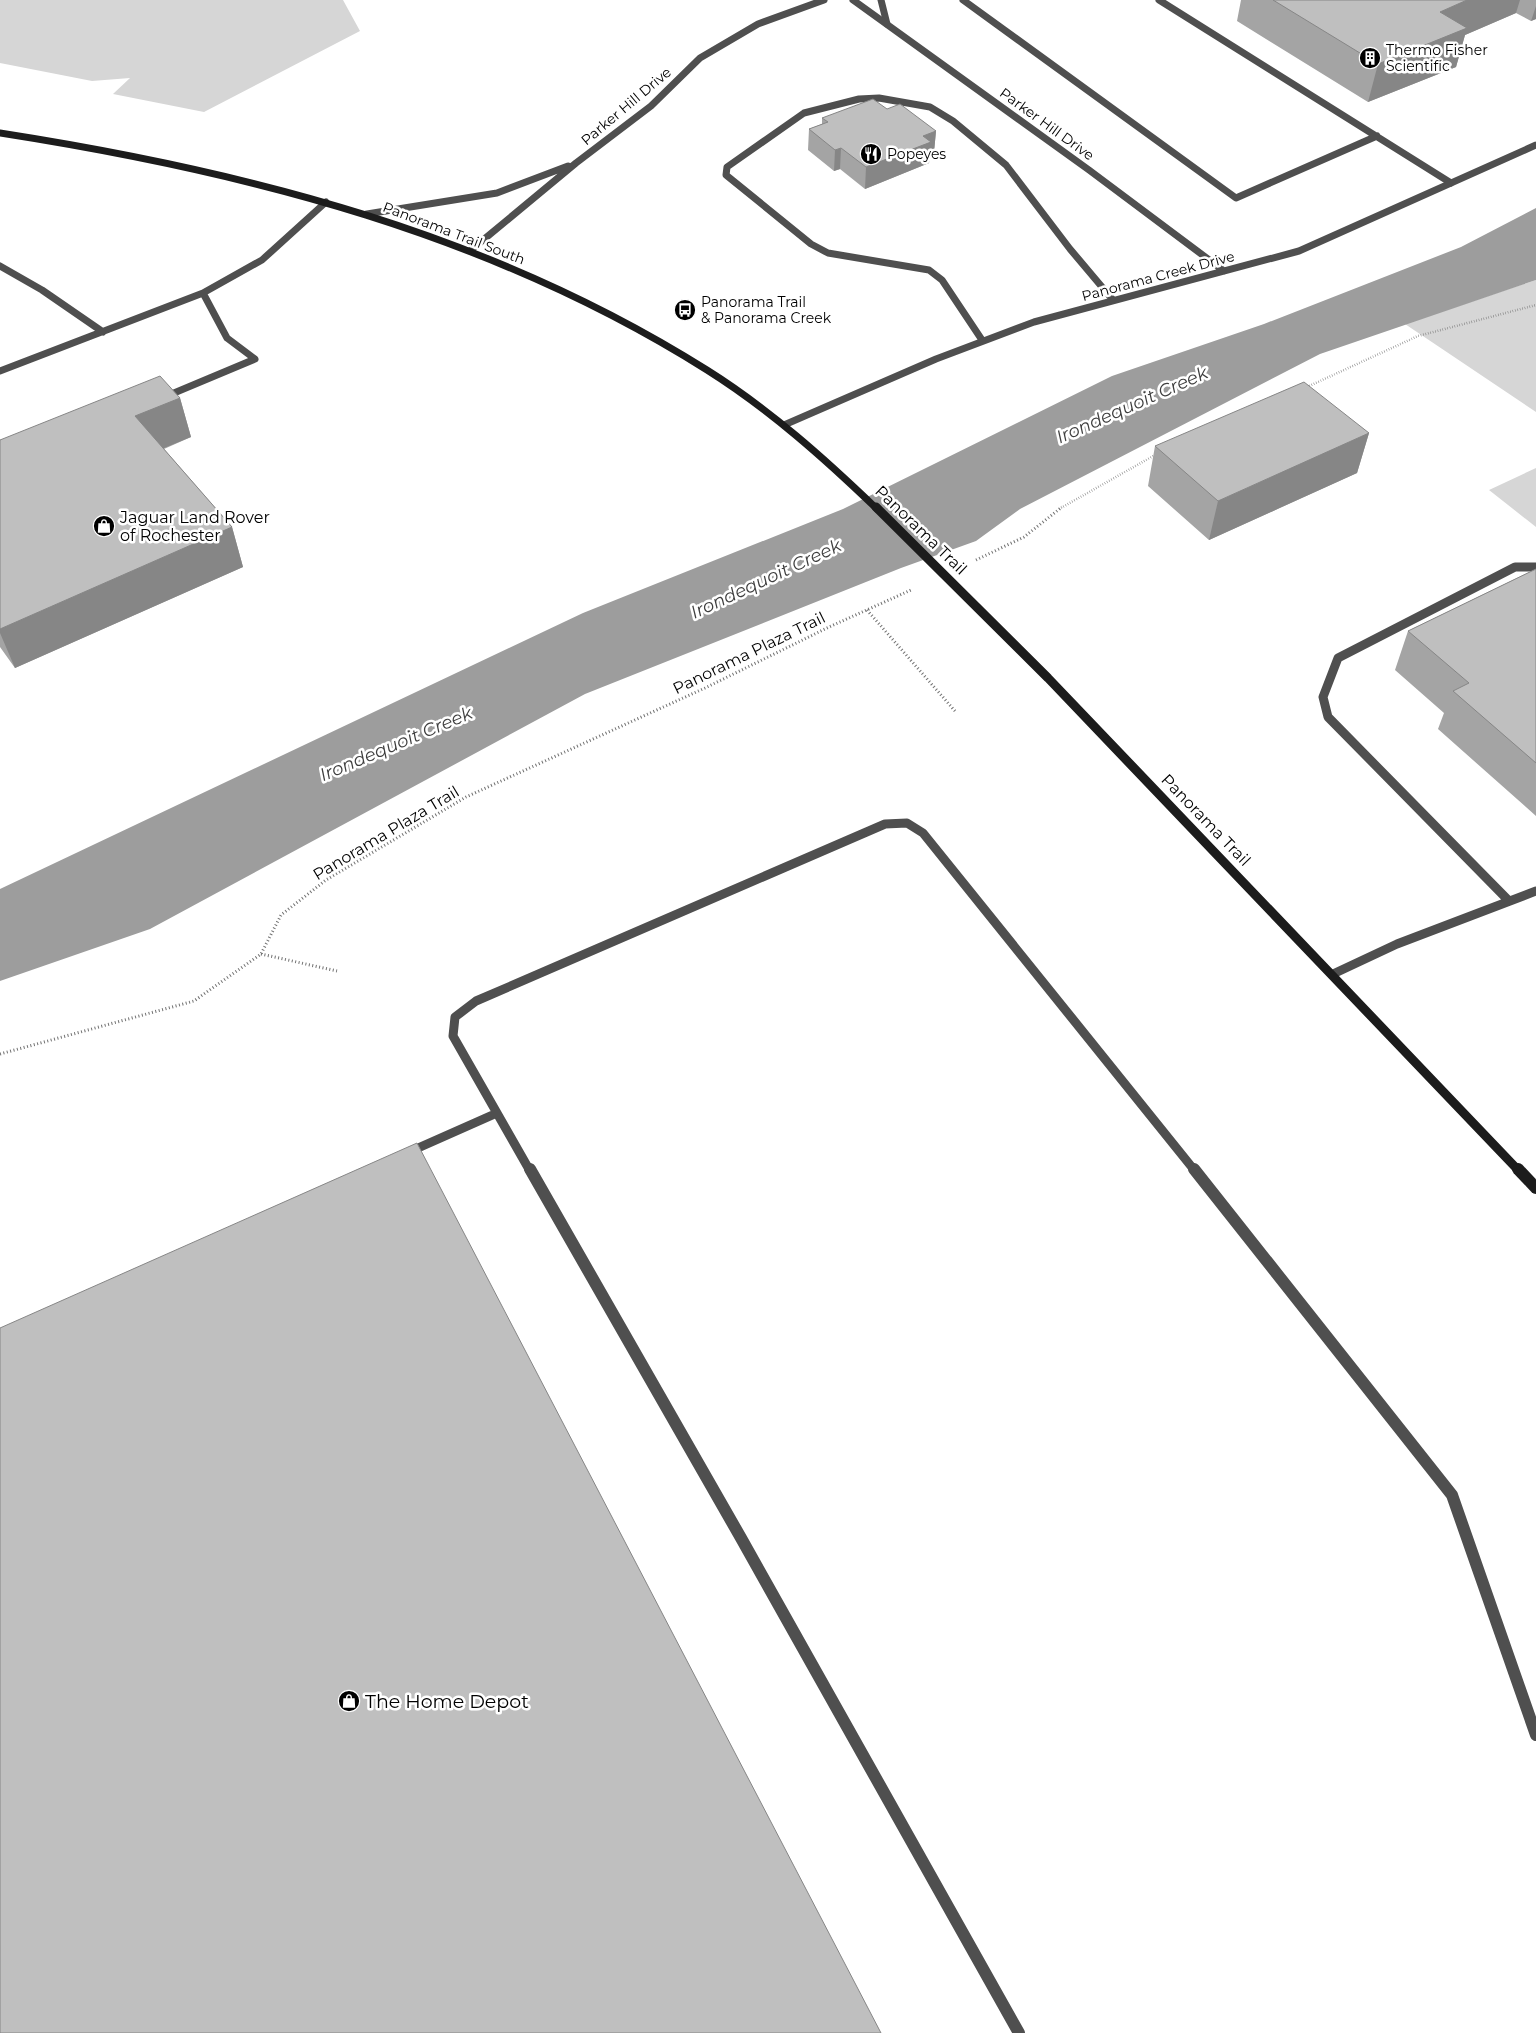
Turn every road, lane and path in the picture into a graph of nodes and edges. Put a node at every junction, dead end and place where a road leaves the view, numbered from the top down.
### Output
1 (824, 0) edge
2 (853, 0) edge
3 (880, 0) edge
4 (963, 0) edge
5 (1159, 0) edge
6 (887, 24) junction
7 (0, 133) edge
8 (1377, 136) junction
9 (1536, 145) edge
10 (576, 163) junction
11 (1451, 183) junction
12 (326, 202) junction
13 (367, 214) junction
14 (471, 250) junction
15 (0, 266) edge
16 (1224, 271) junction
17 (203, 293) junction
18 (1113, 300) junction
19 (1536, 305) edge
20 (103, 332) junction
21 (982, 340) junction
22 (0, 371) edge
23 (1301, 389) edge
24 (155, 400) edge
25 (784, 425) junction
26 (1157, 454) dead end
27 (847, 479) joint
28 (972, 562) dead end
29 (1536, 567) edge
30 (919, 586) dead end
31 (867, 610) junction
32 (955, 711) dead end
33 (1536, 891) edge
34 (1509, 901) junction
35 (260, 954) junction
36 (337, 971) dead end
37 (1333, 974) junction
38 (0, 1054) edge
39 (497, 1112) junction
40 (397, 1157) edge
41 (1534, 1183) edge
42 (1533, 1720) edge
43 (1536, 1735) edge
44 (1019, 2033) edge

1 - 10 street, Parker Hill Drive
2 - 6 street, Parker Hill Drive
3 - 6 street
4 - 8 street
5 - 8 street
6 - 16 street, Parker Hill Drive
7 - 12 main road, Panorama Trail South
8 - 11 street
9 - 11 street, Panorama Creek Drive
10 - 13 street, Parker Hill Drive
10 - 14 street, Parker Hill Drive
11 - 16 street, Panorama Creek Drive
12 - 13 main road, Panorama Trail South
12 - 17 street
13 - 14 main road, Panorama Trail South
14 - 25 main road, Panorama Trail South
15 - 20 street
16 - 18 street, Panorama Creek Drive
17 - 20 street
17 - 24 street
18 - 21 street, Panorama Creek Drive
18 - 21 street
19 - 23 path
20 - 22 street
21 - 25 street, Panorama Creek Drive
25 - 27 main road, Panorama Trail South
26 - 28 path
27 - 37 main road, Panorama Trail
29 - 34 street
30 - 31 path, Panorama Plaza Trail
31 - 32 path
31 - 35 path, Panorama Plaza Trail
33 - 34 street
34 - 37 street
35 - 36 path
35 - 38 path, Panorama Plaza Trail
37 - 41 main road, Panorama Trail
39 - 40 street
39 - 42 street
39 - 44 street
42 - 43 street

